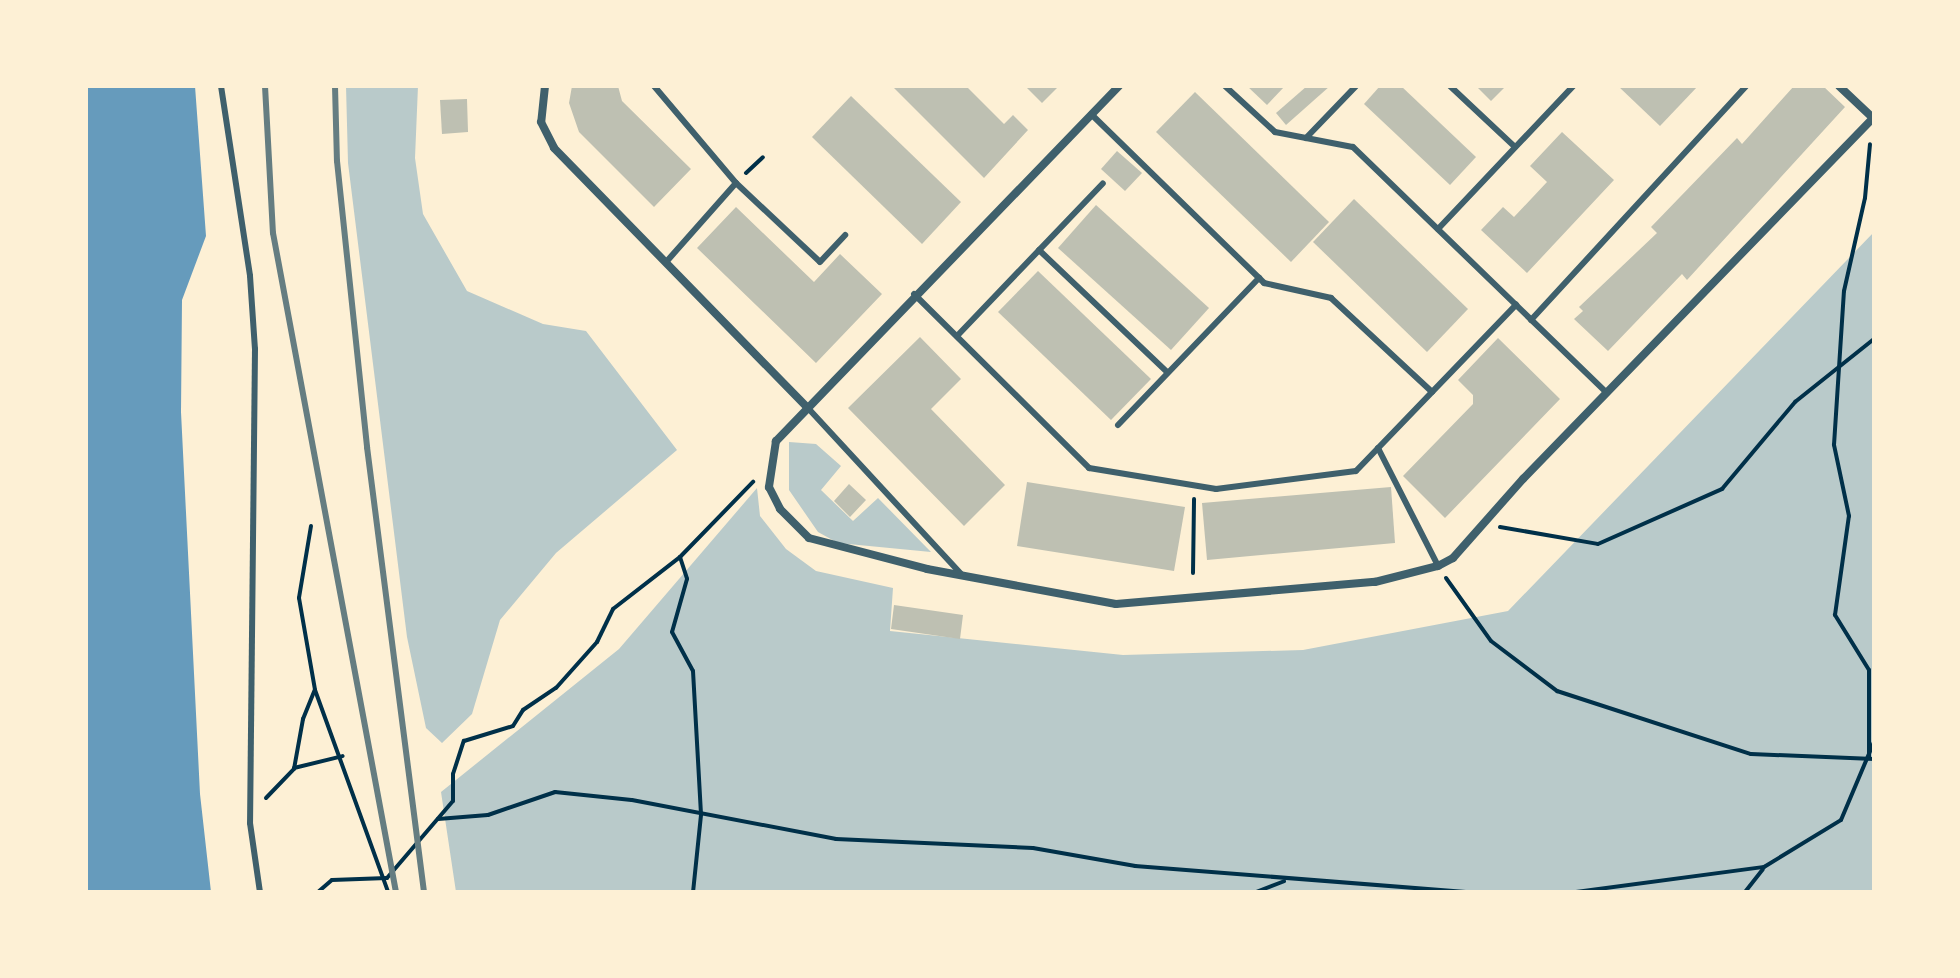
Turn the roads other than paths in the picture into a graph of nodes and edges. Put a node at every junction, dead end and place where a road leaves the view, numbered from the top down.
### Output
1 (221, 86) edge
2 (545, 86) edge
3 (654, 86) edge
4 (1119, 86) edge
5 (1225, 86) edge
6 (1356, 86) edge
7 (1450, 86) edge
8 (1573, 86) edge
9 (1746, 86) edge
10 (1839, 86) edge
11 (1091, 114) junction
12 (1873, 118) edge
13 (1306, 138) junction
14 (1515, 147) junction
15 (736, 183) junction
16 (1103, 183) dead end
17 (1438, 229) junction
18 (845, 235) dead end
19 (1039, 250) junction
20 (666, 262) junction
21 (1259, 278) junction
22 (914, 294) junction
23 (1516, 305) junction
24 (1531, 320) junction
25 (957, 336) junction
26 (1167, 372) junction
27 (1432, 392) junction
28 (1606, 392) junction
29 (807, 407) junction
30 (1118, 425) dead end
31 (1378, 448) junction
32 (1438, 566) junction
33 (963, 576) junction
34 (260, 892) edge

1 - 34 lane
2 - 20 street
3 - 15 lane
4 - 11 street
5 - 13 lane
6 - 13 lane
7 - 14 lane
8 - 14 lane
9 - 24 lane
10 - 12 street
11 - 21 lane
11 - 22 street
12 - 28 street
13 - 17 lane
14 - 17 lane
15 - 18 lane
15 - 20 lane
16 - 19 lane
17 - 23 lane
19 - 25 lane
19 - 26 lane
20 - 29 street
21 - 26 lane
21 - 27 lane
22 - 25 lane
22 - 29 street
23 - 24 lane
23 - 27 lane
24 - 28 lane
25 - 31 lane
26 - 30 lane
27 - 31 lane
28 - 32 street
29 - 33 lane
29 - 33 street
31 - 32 lane
32 - 33 street

